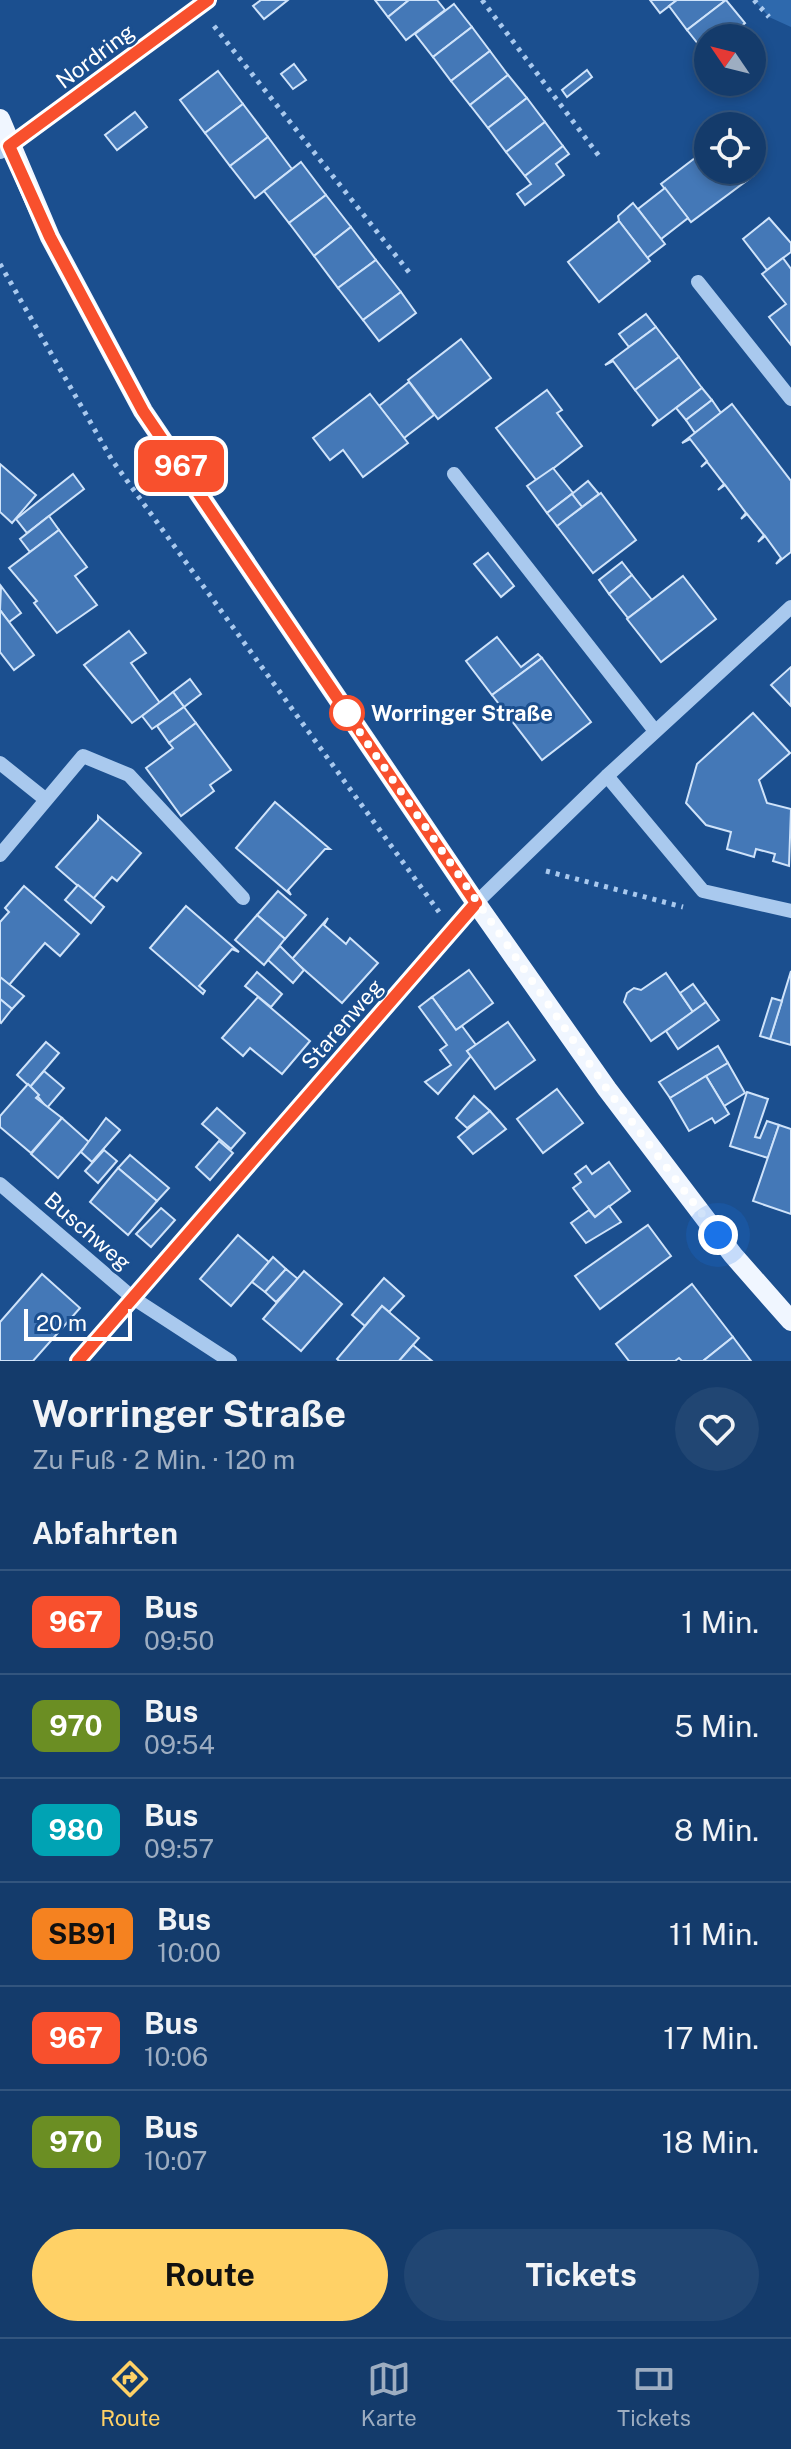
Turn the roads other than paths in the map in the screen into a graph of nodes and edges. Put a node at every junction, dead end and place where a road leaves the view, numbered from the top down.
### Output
1 (203, 3) edge
2 (0, 119) edge
3 (4, 149) edge
4 (698, 282) dead end
5 (791, 399) edge
6 (454, 474) dead end
7 (791, 607) edge
8 (655, 731) junction
9 (0, 763) edge
10 (607, 776) junction
11 (45, 799) junction
12 (0, 855) edge
13 (243, 898) dead end
14 (476, 903) junction
15 (791, 911) edge
16 (0, 1184) edge
17 (133, 1298) junction
18 (791, 1321) edge
19 (78, 1361) edge
20 (230, 1361) edge

1 - 3 street, Nordring
2 - 3 main road
3 - 14 main road
4 - 5 street
6 - 8 street
7 - 8 street, Starenweg
8 - 10 street, Starenweg
9 - 11 street
10 - 14 street, Starenweg
10 - 15 street
11 - 12 street
11 - 13 street
14 - 17 street, Starenweg
14 - 18 main road
16 - 17 street, Buschweg
17 - 19 street, Starenweg
17 - 20 street, Buschweg

